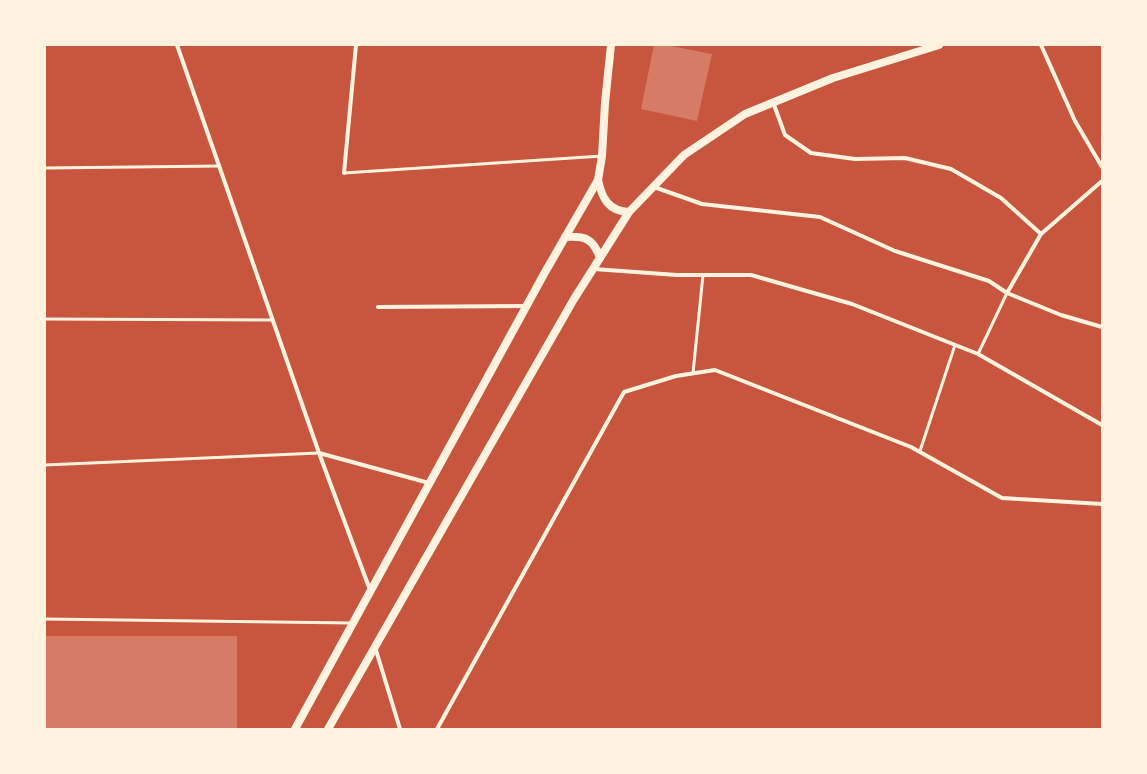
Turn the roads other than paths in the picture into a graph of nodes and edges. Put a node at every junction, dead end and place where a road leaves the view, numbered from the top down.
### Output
1 (177, 45) edge
2 (356, 45) edge
3 (610, 45) edge
4 (939, 45) edge
5 (1041, 45) edge
6 (773, 102) junction
7 (602, 156) junction
8 (219, 166) junction
9 (1102, 167) edge
10 (45, 168) edge
11 (344, 174) joint
12 (598, 180) junction
13 (1102, 181) edge
14 (654, 187) junction
15 (629, 212) junction
16 (1041, 234) junction
17 (565, 237) junction
18 (600, 258) junction
19 (594, 269) junction
20 (703, 275) junction
21 (1007, 293) junction
22 (526, 306) junction
23 (378, 307) dead end
24 (45, 319) edge
25 (272, 320) junction
26 (1102, 327) edge
27 (954, 345) junction
28 (978, 354) junction
29 (693, 373) junction
30 (1102, 425) edge
31 (920, 452) junction
32 (319, 453) junction
33 (45, 465) edge
34 (429, 483) junction
35 (1102, 504) edge
36 (370, 590) junction
37 (45, 620) edge
38 (352, 624) junction
39 (374, 645) junction
40 (295, 729) edge
41 (328, 729) edge
42 (400, 729) edge
43 (437, 729) edge

1 - 8 street
2 - 11 street
3 - 7 main road
4 - 6 main road
5 - 9 street
6 - 14 main road
6 - 16 street
7 - 11 lane
7 - 12 main road
8 - 10 lane
8 - 25 street
12 - 15 main road
12 - 17 main road
13 - 16 street
14 - 15 main road
14 - 21 street
15 - 18 main road
16 - 21 street
17 - 18 main road
17 - 22 main road
18 - 19 main road
19 - 20 street
19 - 39 main road
20 - 27 street
20 - 29 lane
21 - 26 street
21 - 28 lane
22 - 23 street
22 - 34 main road
24 - 25 lane
25 - 32 street
27 - 28 street
27 - 31 lane
28 - 30 street
29 - 31 street
29 - 43 street
31 - 35 street
32 - 33 lane
32 - 34 street
32 - 36 street
34 - 36 main road
36 - 38 main road
37 - 38 lane
38 - 40 main road
39 - 41 main road
39 - 42 street

